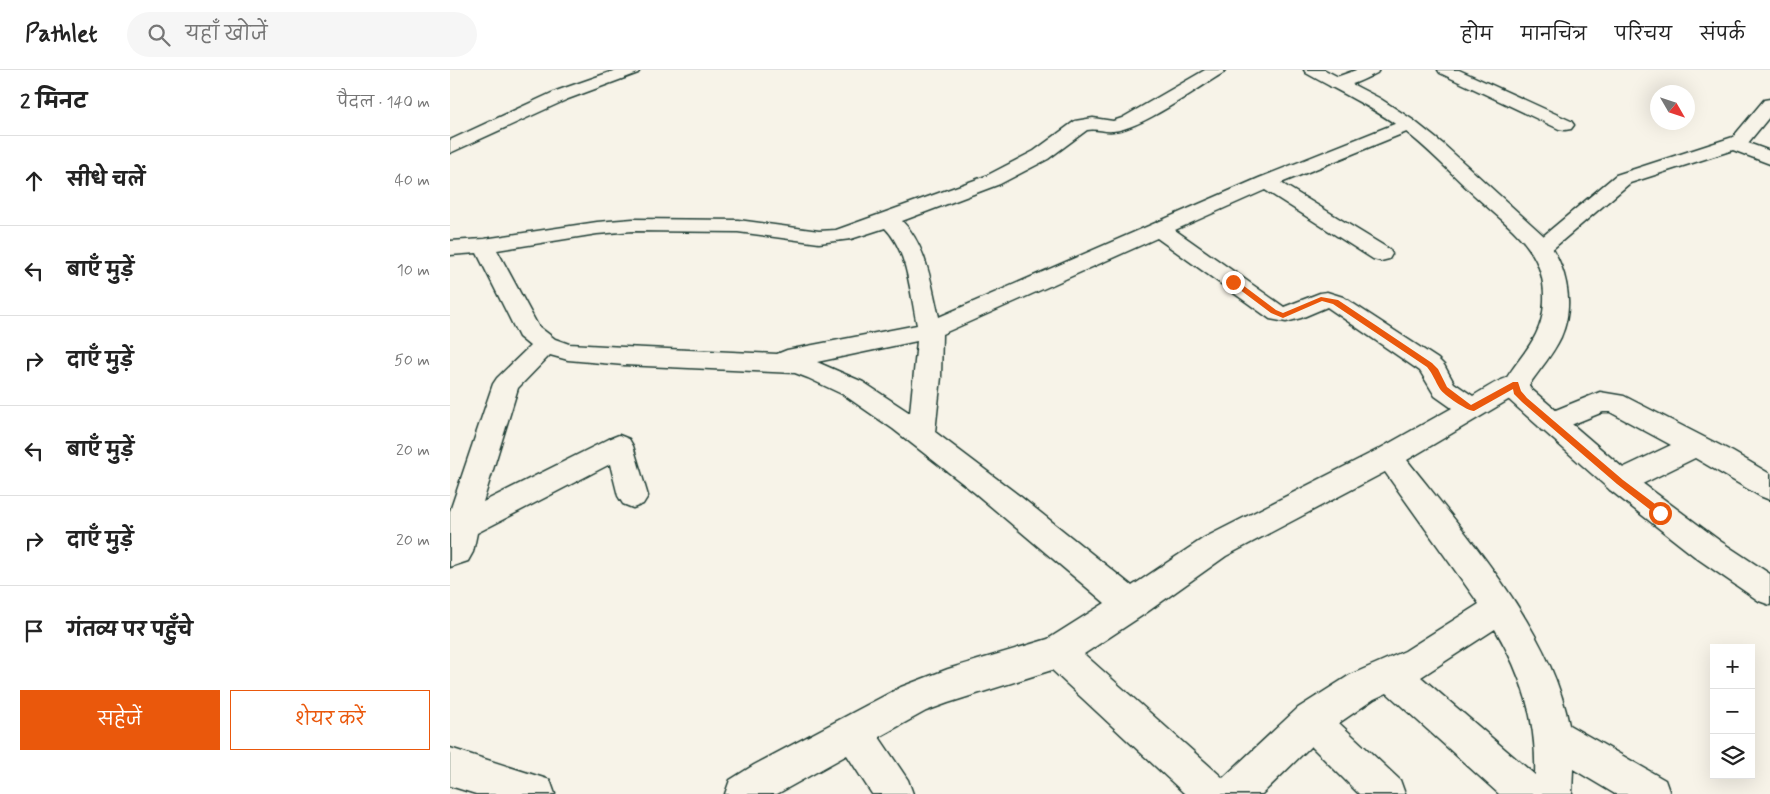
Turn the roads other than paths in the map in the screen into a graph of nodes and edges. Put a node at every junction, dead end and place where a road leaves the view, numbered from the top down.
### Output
1 (632, 70) edge
2 (1217, 70) edge
3 (1312, 70) edge
4 (1371, 70) edge
5 (1446, 70) edge
6 (1337, 83) junction
7 (1770, 104) edge
8 (1408, 125) junction
9 (1565, 125) dead end
10 (1733, 143) junction
11 (450, 146) edge
12 (1770, 158) edge
13 (1266, 182) junction
14 (888, 219) junction
15 (1159, 229) junction
16 (484, 246) junction
17 (1541, 247) junction
18 (450, 248) edge
19 (1380, 254) dead end
20 (930, 330) junction
21 (546, 346) junction
22 (776, 362) junction
23 (1516, 384) junction
24 (1471, 408) junction
25 (1551, 423) junction
26 (921, 436) junction
27 (1695, 446) junction
28 (1389, 457) junction
29 (1620, 482) junction
30 (1770, 488) edge
31 (633, 496) dead end
32 (463, 526) junction
33 (450, 554) edge
34 (1770, 591) edge
35 (1131, 605) junction
36 (1501, 607) junction
37 (1058, 652) junction
38 (1391, 674) junction
39 (1311, 721) junction
40 (854, 731) junction
41 (1552, 736) junction
42 (450, 766) edge
43 (536, 794) edge
44 (744, 794) edge
45 (894, 794) edge
46 (1213, 794) edge
47 (1234, 794) edge
48 (1386, 794) edge
49 (1528, 794) edge
50 (1553, 794) edge
51 (1651, 794) edge

1 - 11 street
2 - 14 street
3 - 6 street
4 - 6 street
5 - 9 street
6 - 8 street
7 - 10 street
8 - 13 street
8 - 17 street
10 - 12 street
10 - 17 street
13 - 15 street
13 - 19 street
14 - 16 street
14 - 20 street
15 - 20 street
15 - 24 street
16 - 18 street
16 - 21 street
17 - 23 street
20 - 22 street
20 - 26 street
21 - 22 street
21 - 32 street
22 - 26 street
23 - 24 street
23 - 25 street
24 - 28 street
25 - 27 street
25 - 29 street
26 - 35 street
27 - 29 street
27 - 30 street
28 - 35 street
28 - 36 street
29 - 34 street
31 - 32 street
32 - 33 street
35 - 37 street
36 - 38 street
36 - 41 street
37 - 40 street
37 - 46 street
38 - 39 street
38 - 49 street
39 - 47 street
39 - 48 street
40 - 44 street
40 - 45 street
41 - 50 street
41 - 51 street
42 - 43 street

